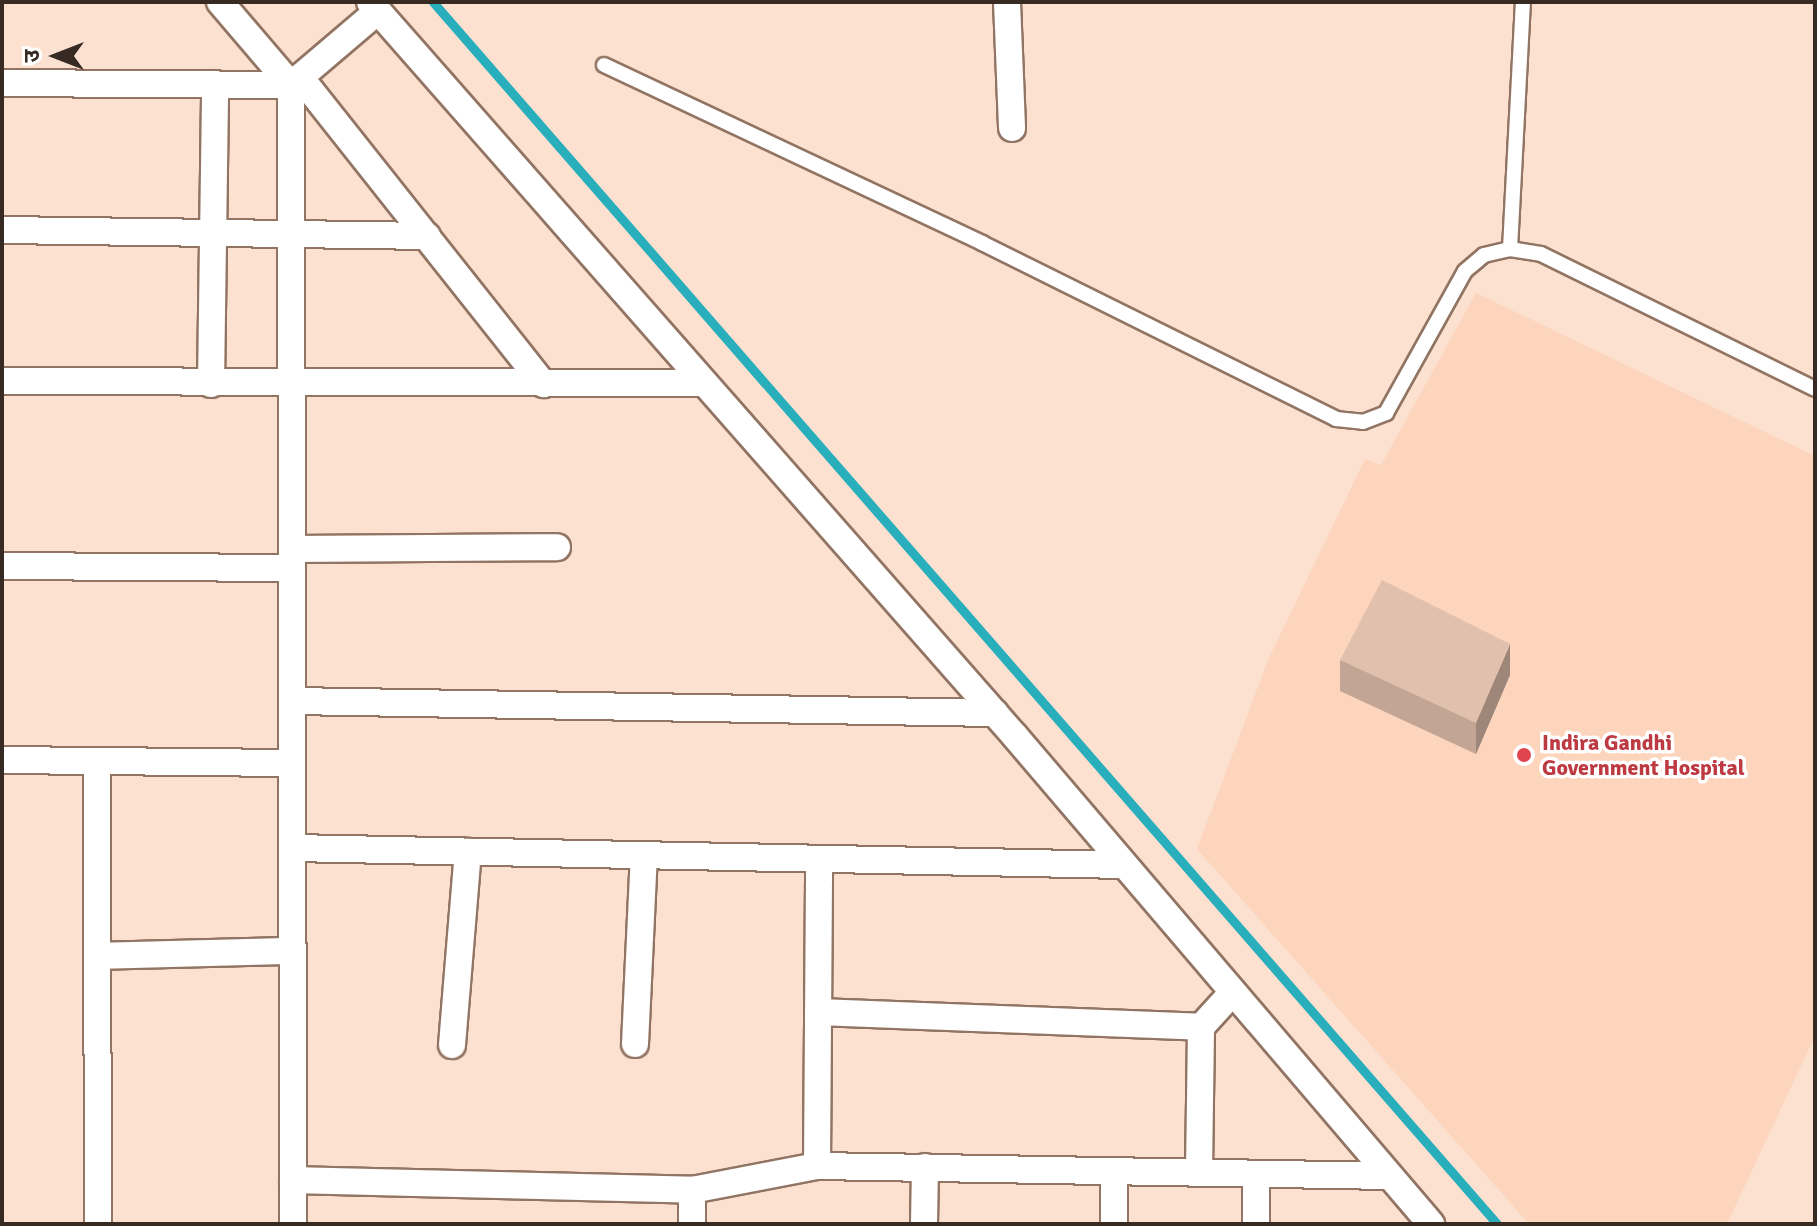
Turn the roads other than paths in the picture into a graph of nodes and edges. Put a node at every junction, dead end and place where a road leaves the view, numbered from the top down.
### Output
1 (220, 2) edge
2 (1007, 2) edge
3 (1523, 2) edge
4 (374, 7) edge
5 (604, 65) dead end
6 (295, 81) junction
7 (2, 83) edge
8 (215, 84) junction
9 (1012, 128) dead end
10 (2, 230) edge
11 (215, 233) junction
12 (291, 234) junction
13 (427, 236) junction
14 (1510, 249) junction
15 (2, 381) edge
16 (703, 383) junction
17 (211, 384) junction
18 (543, 384) junction
19 (291, 385) junction
20 (1815, 389) edge
21 (557, 547) dead end
22 (292, 558) junction
23 (2, 566) edge
24 (292, 701) junction
25 (995, 713) junction
26 (2, 760) edge
27 (97, 761) junction
28 (292, 763) junction
29 (292, 848) junction
30 (468, 852) junction
31 (644, 856) junction
32 (819, 859) junction
33 (1124, 865) junction
34 (292, 951) junction
35 (98, 956) junction
36 (1233, 992) junction
37 (818, 1012) junction
38 (1201, 1027) junction
39 (635, 1044) dead end
40 (452, 1045) dead end
41 (817, 1166) junction
42 (925, 1167) junction
43 (1114, 1171) junction
44 (1199, 1172) junction
45 (1256, 1174) junction
46 (1389, 1176) junction
47 (293, 1180) junction
48 (692, 1190) junction
49 (98, 1224) edge
50 (293, 1224) edge
51 (692, 1224) edge
52 (924, 1224) edge
53 (1114, 1224) edge
54 (1256, 1224) edge
55 (1431, 1224) edge

1 - 6 street
2 - 9 street
3 - 14 lane
4 - 6 street
4 - 16 street
5 - 14 lane
6 - 8 street
6 - 12 street
6 - 13 street
7 - 8 street
8 - 11 street
10 - 11 street
11 - 12 street
11 - 17 street
12 - 13 street
12 - 19 street
13 - 18 street
14 - 20 lane
15 - 17 street
16 - 18 street
16 - 25 street
17 - 19 street
18 - 19 street
19 - 22 street
21 - 22 street
22 - 23 street
22 - 24 street
24 - 25 street
24 - 28 street
25 - 33 street
26 - 27 street
27 - 28 street
27 - 35 street
28 - 29 street
29 - 30 street
29 - 34 street
30 - 31 street
30 - 40 street
31 - 32 street
31 - 39 street
32 - 33 street
32 - 37 street
33 - 36 street
34 - 35 street
34 - 47 street
35 - 49 street
36 - 38 street
36 - 46 street
37 - 38 street
37 - 41 street
38 - 44 street
41 - 42 street
41 - 48 street
42 - 43 street
42 - 52 street
43 - 44 street
43 - 53 street
44 - 45 street
45 - 46 street
45 - 54 street
46 - 55 street
47 - 48 street
47 - 50 street
48 - 51 street

